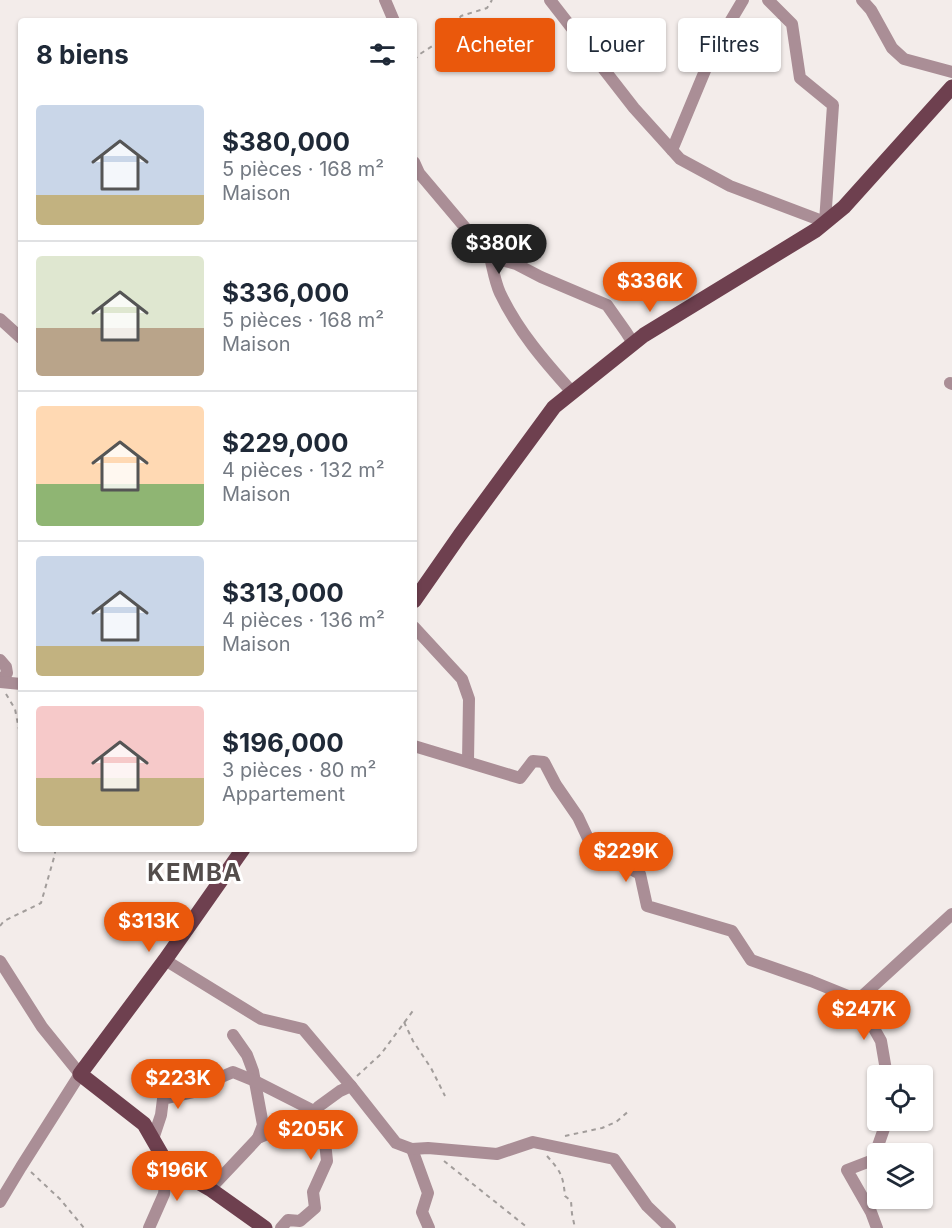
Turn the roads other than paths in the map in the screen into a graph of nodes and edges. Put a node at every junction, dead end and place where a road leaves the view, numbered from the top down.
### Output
1 (385, 0) edge
2 (550, 0) edge
3 (743, 0) edge
4 (768, 0) edge
5 (862, 0) edge
6 (393, 18) edge
7 (952, 72) edge
8 (952, 87) edge
9 (672, 150) junction
10 (417, 170) edge
11 (825, 222) junction
12 (490, 257) junction
13 (0, 319) edge
14 (18, 335) edge
15 (633, 344) junction
16 (573, 392) junction
17 (417, 597) edge
18 (417, 630) edge
19 (0, 660) edge
20 (18, 684) edge
21 (2, 685) edge
22 (417, 747) edge
23 (468, 761) junction
24 (241, 852) edge
25 (952, 914) edge
26 (165, 960) junction
27 (0, 961) edge
28 (858, 1000) junction
29 (233, 1035) dead end
30 (885, 1065) edge
31 (80, 1074) junction
32 (255, 1081) junction
33 (350, 1085) junction
34 (318, 1113) junction
35 (883, 1131) edge
36 (258, 1138) junction
37 (153, 1139) junction
38 (412, 1149) junction
39 (167, 1164) junction
40 (210, 1189) junction
41 (0, 1202) edge
42 (310, 1214) junction
43 (149, 1228) edge
44 (265, 1228) edge
45 (280, 1228) edge
46 (310, 1228) edge
47 (429, 1228) edge
48 (670, 1228) edge
49 (877, 1228) edge

1 - 6 street
2 - 9 street
3 - 9 street
4 - 11 street
5 - 7 street
8 - 11 main road
9 - 11 street
10 - 12 street
11 - 15 main road
12 - 15 street
12 - 16 street
13 - 14 street
15 - 16 main road
16 - 17 main road
18 - 23 street
19 - 21 street
20 - 21 street
22 - 23 street
23 - 28 street
24 - 26 main road
25 - 28 street
26 - 31 main road
26 - 33 street
27 - 31 street
28 - 30 street
29 - 32 street
31 - 37 main road
31 - 41 street
32 - 34 street
32 - 36 street
32 - 37 street
33 - 34 street
33 - 38 street
34 - 36 street
34 - 42 street
35 - 49 street
36 - 40 street
37 - 39 main road
38 - 47 street
38 - 48 street
39 - 40 main road
39 - 43 street
40 - 44 main road
42 - 45 street
42 - 46 street

